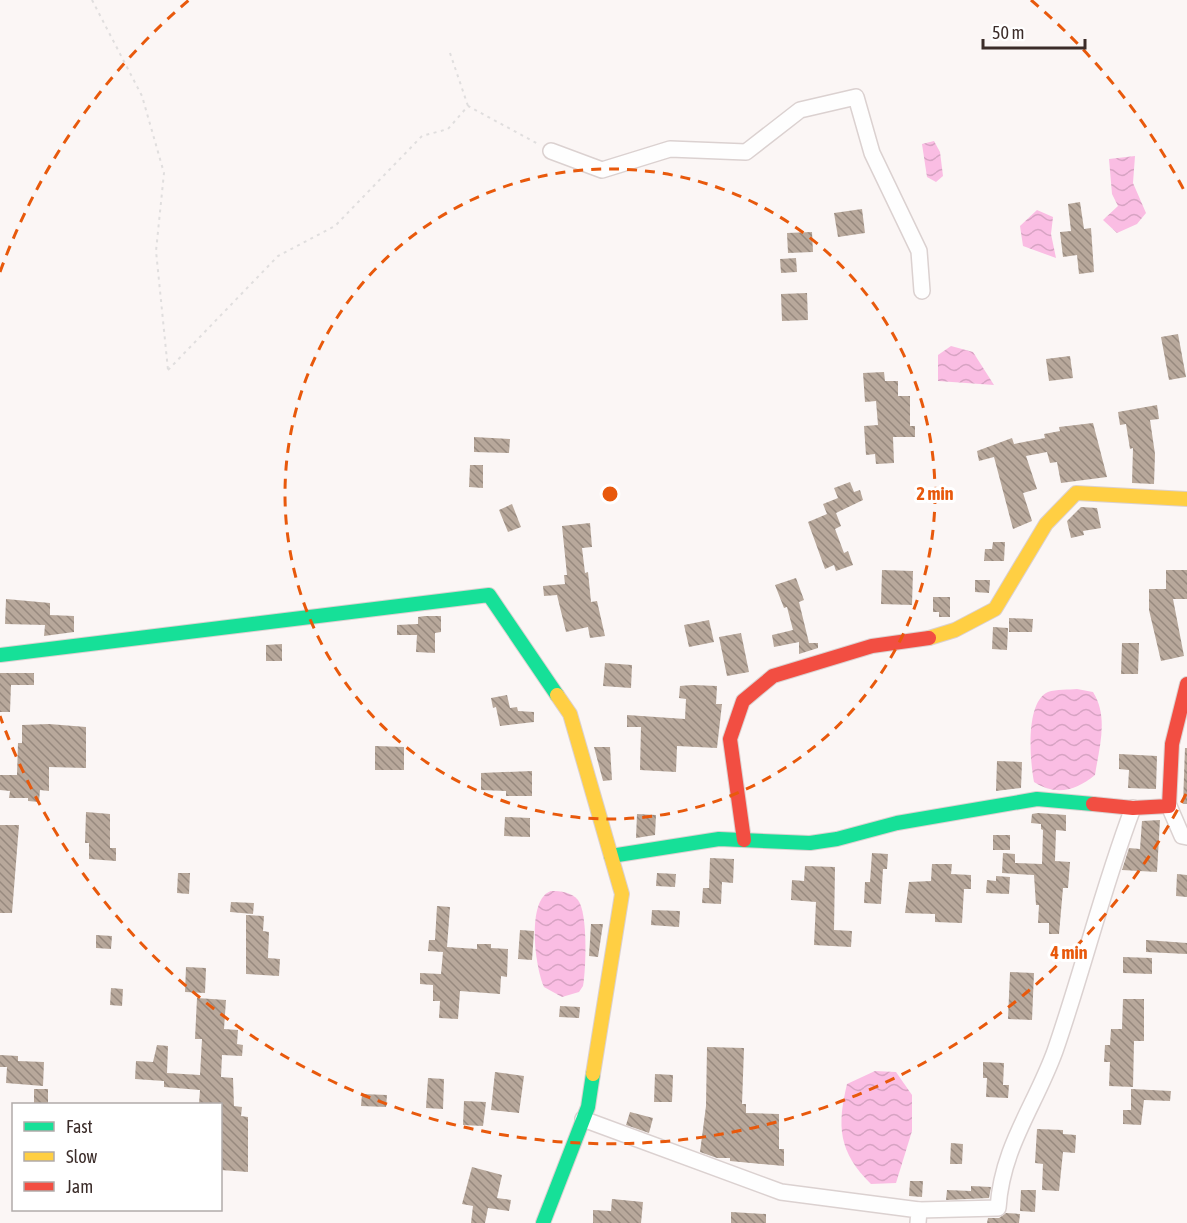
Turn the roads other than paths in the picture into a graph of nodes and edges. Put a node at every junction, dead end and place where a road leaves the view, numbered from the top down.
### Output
1 (551, 152) road end
2 (922, 291) dead end
3 (1187, 499) edge
4 (0, 655) edge
5 (1187, 684) edge
6 (1169, 806) junction
7 (1133, 808) junction
8 (1187, 837) edge
9 (744, 840) junction
10 (611, 856) junction
11 (583, 1119) junction
12 (919, 1216) edge
13 (543, 1223) edge

1 - 2 street
3 - 9 street
4 - 10 street
5 - 6 street
6 - 7 street
6 - 8 street
7 - 9 street
7 - 12 street
9 - 10 street
10 - 11 street
11 - 12 street
11 - 13 street

